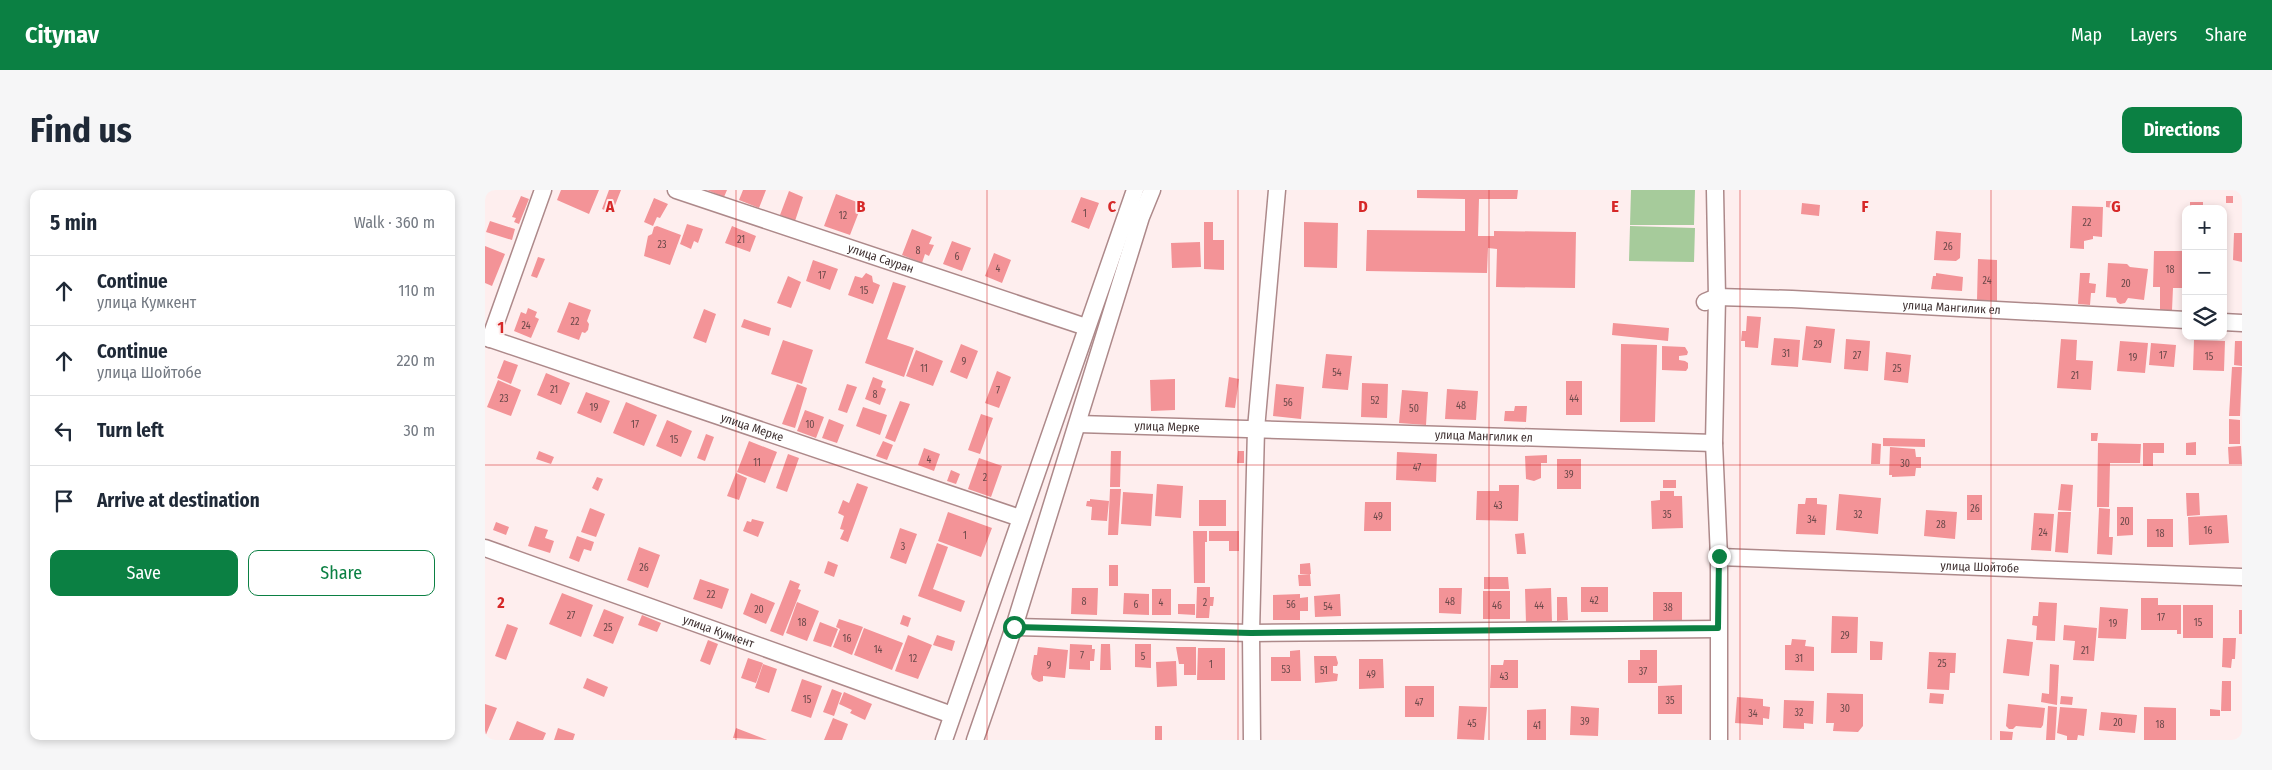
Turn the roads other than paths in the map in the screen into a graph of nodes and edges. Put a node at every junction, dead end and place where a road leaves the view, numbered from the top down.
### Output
1 (543, 190) edge
2 (676, 190) edge
3 (1135, 190) edge
4 (1153, 190) edge
5 (1277, 190) edge
6 (1715, 190) edge
7 (1711, 300) junction
8 (2182, 320) edge
9 (2227, 322) edge
10 (2242, 323) edge
11 (1086, 326) junction
12 (487, 338) edge
13 (1078, 424) junction
14 (1256, 429) junction
15 (1713, 443) junction
16 (1020, 518) junction
17 (485, 548) edge
18 (1719, 556) junction
19 (2242, 578) edge
20 (1014, 627) junction
21 (1718, 628) junction
22 (1251, 633) junction
23 (952, 715) junction
24 (944, 740) edge
25 (975, 740) edge
26 (1251, 740) edge
27 (1719, 740) edge

1 - 12 street
2 - 11 street, улица Сауран
3 - 11 street
4 - 13 street
5 - 14 street
6 - 7 street
7 - 8 street, улица Мангилик ел
7 - 15 street
9 - 10 street
11 - 16 street
12 - 16 street, улица Мерке
13 - 14 street, улица Мерке
13 - 20 street
14 - 15 street, улица Мангилик ел
14 - 22 street
15 - 18 street
16 - 23 street
17 - 23 street, улица Кумкент
18 - 19 street, улица Шойтобе
18 - 21 street
20 - 22 street
20 - 25 street
21 - 22 street
21 - 27 street
22 - 26 street
23 - 24 street

